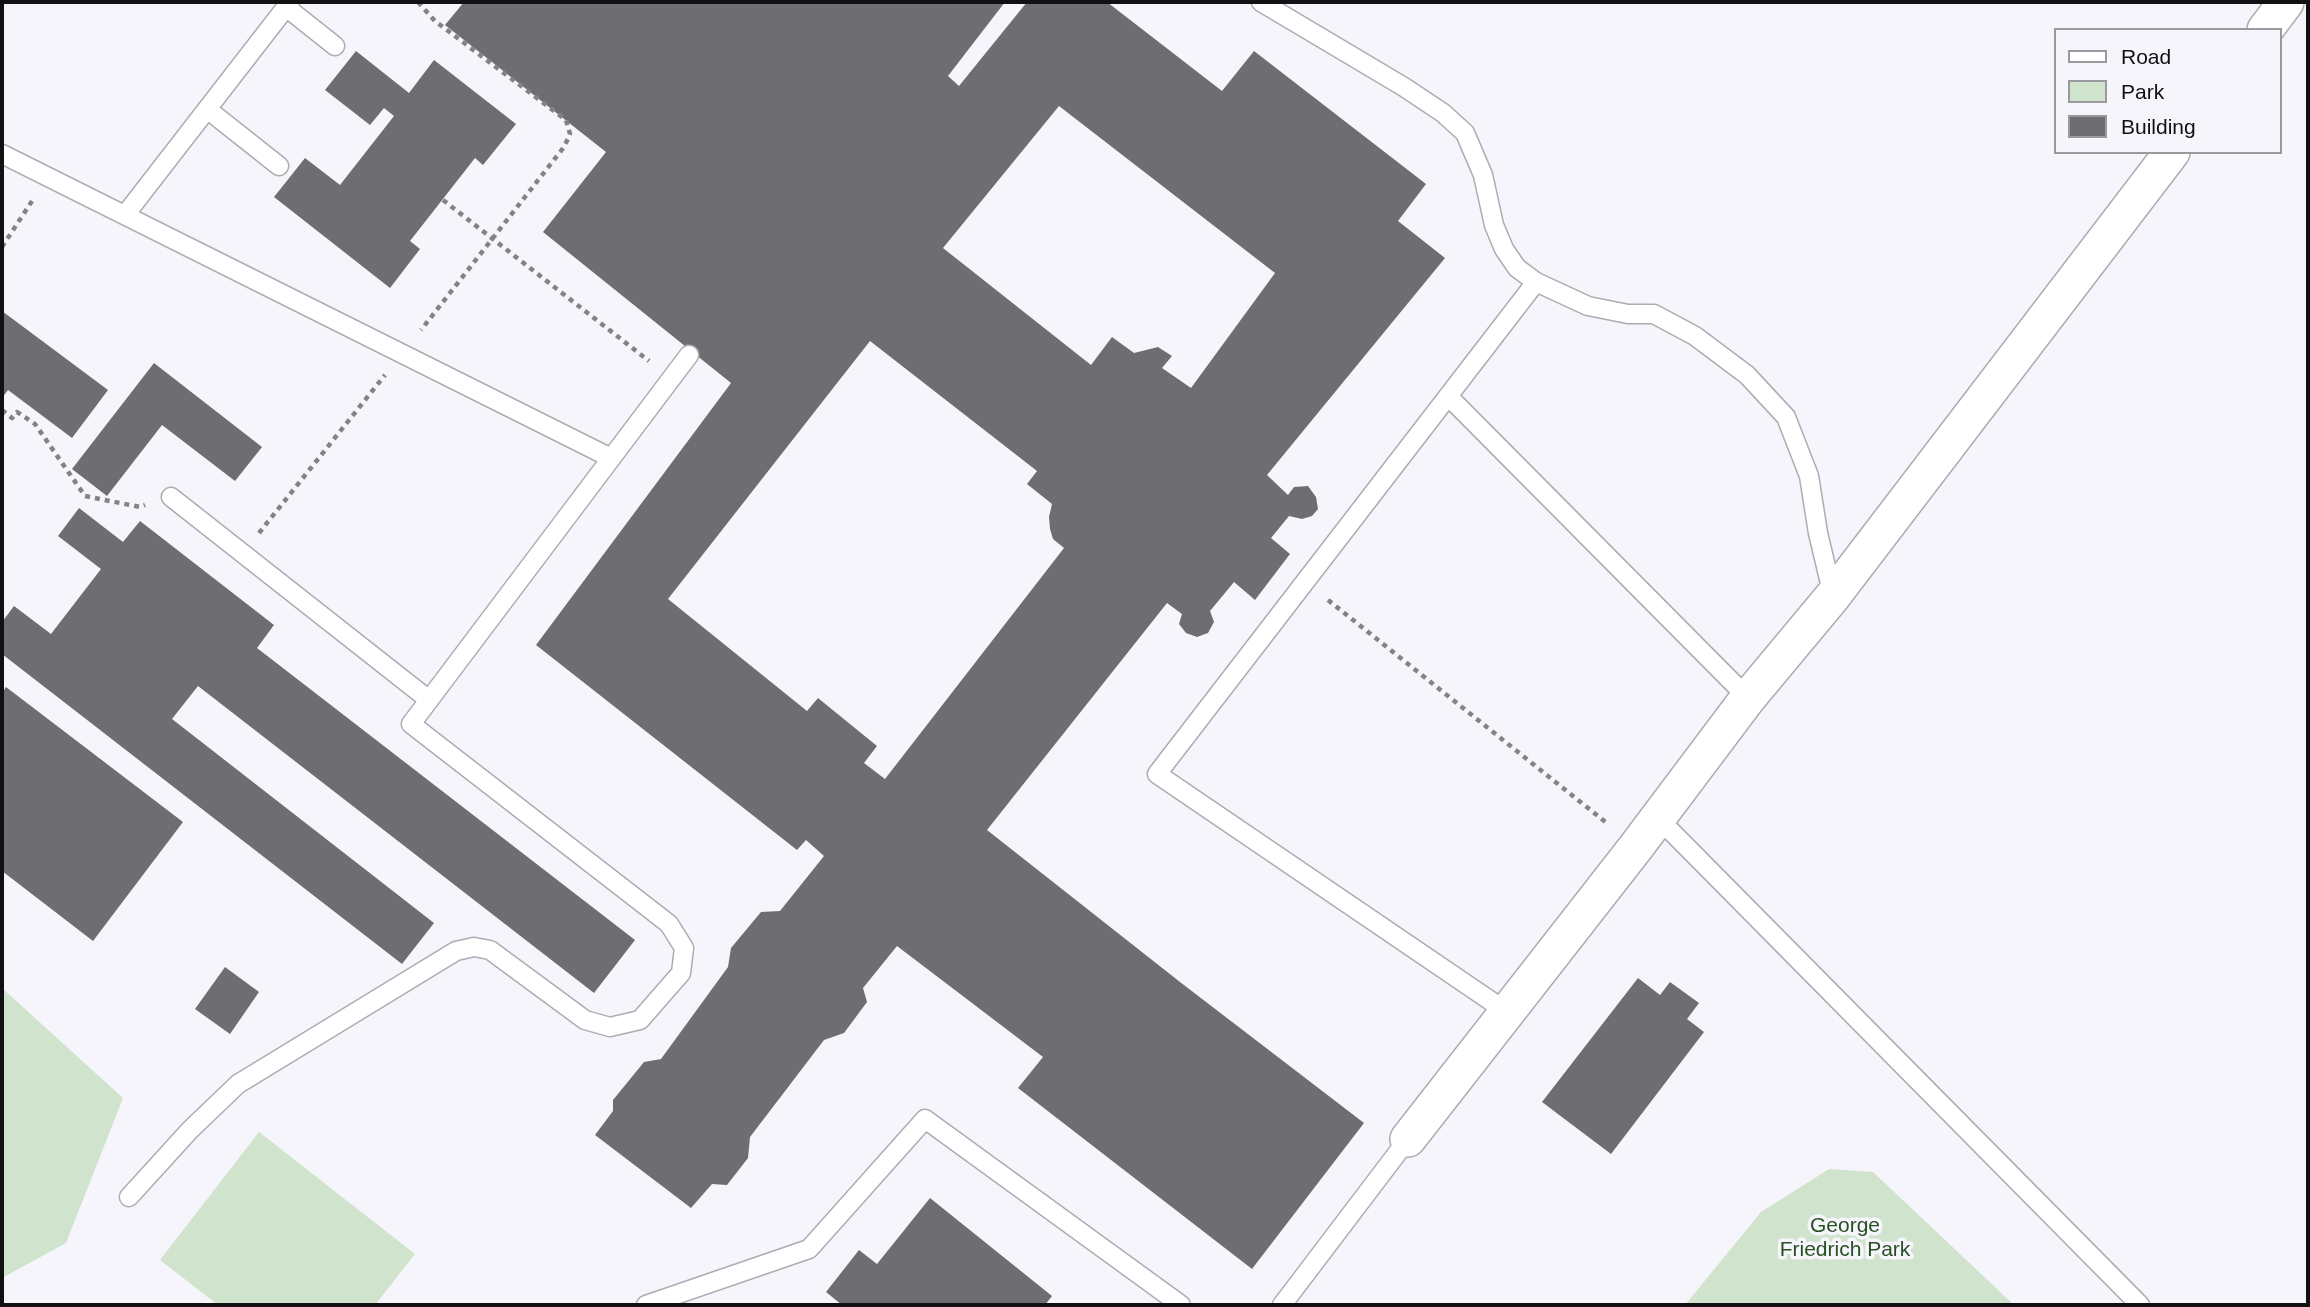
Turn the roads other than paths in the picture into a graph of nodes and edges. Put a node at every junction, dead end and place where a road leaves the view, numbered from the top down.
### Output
1 (1261, 2) edge
2 (2287, 2) edge
3 (288, 4) edge
4 (2267, 28) edge
5 (335, 46) dead end
6 (207, 108) junction
7 (2, 154) edge
8 (2170, 154) edge
9 (279, 166) dead end
10 (124, 215) junction
11 (1536, 282) junction
12 (689, 355) dead end
13 (1448, 396) junction
14 (611, 458) junction
15 (171, 497) road end
16 (1833, 596) junction
17 (1748, 698) junction
18 (429, 700) junction
19 (1658, 818) junction
20 (1507, 1012) junction
21 (1408, 1139) joint
22 (129, 1197) dead end
23 (646, 1305) edge
24 (1181, 1305) edge
25 (1282, 1305) edge
26 (2140, 1305) edge

1 - 11 lane
2 - 4 street
3 - 5 lane
3 - 6 lane
6 - 9 lane
6 - 10 lane
7 - 10 lane
8 - 16 street
10 - 14 lane
11 - 13 lane
11 - 16 lane
12 - 14 lane
13 - 17 lane
13 - 20 lane
14 - 18 lane
15 - 18 lane
16 - 17 street
17 - 19 street
18 - 22 lane
19 - 20 street
19 - 26 lane
20 - 21 street
21 - 25 lane
23 - 24 lane

